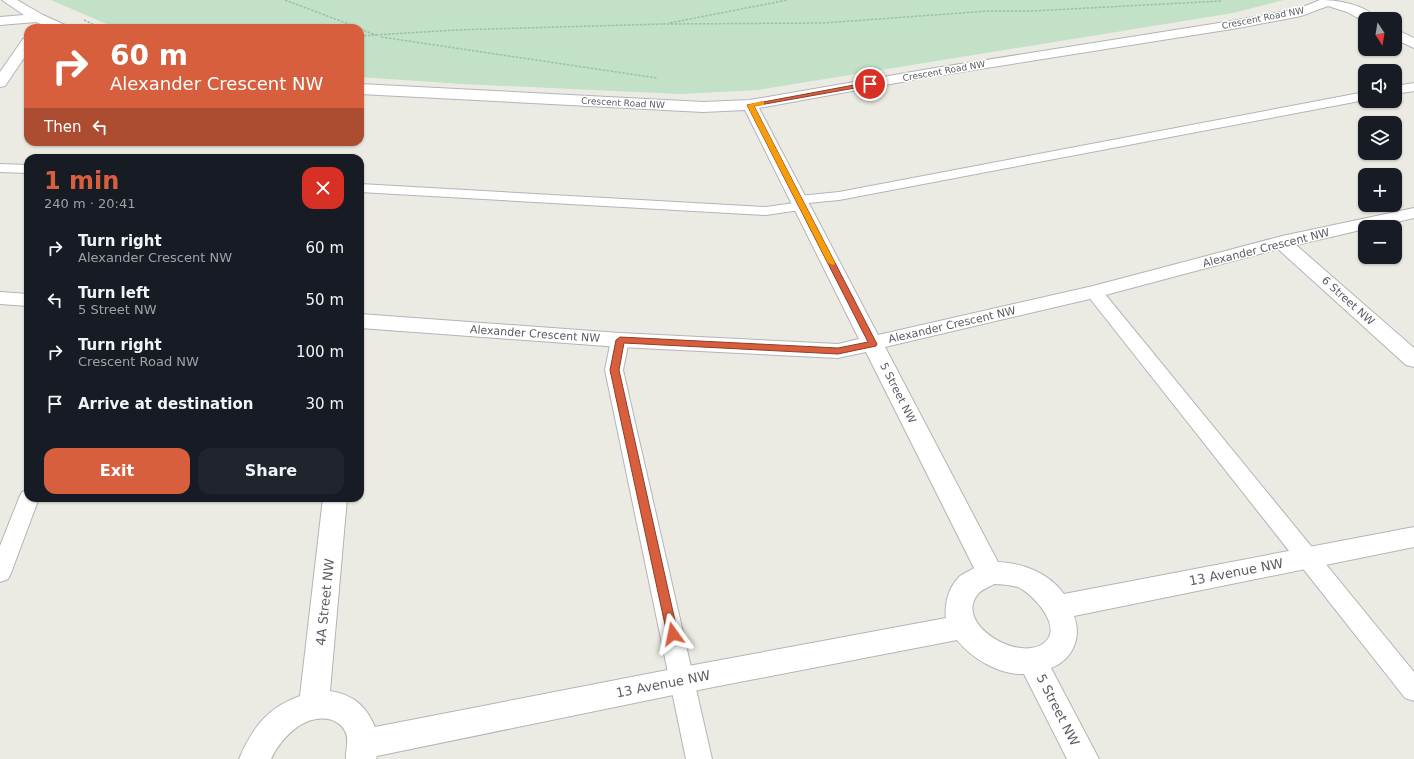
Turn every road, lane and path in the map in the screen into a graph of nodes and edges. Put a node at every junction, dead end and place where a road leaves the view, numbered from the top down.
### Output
1 (8, 0) edge
2 (285, 0) edge
3 (787, 0) edge
4 (1229, 1) edge
5 (1331, 1) edge
6 (1358, 12) edge
7 (0, 21) edge
8 (39, 22) edge
9 (348, 24) edge
10 (663, 24) junction
11 (364, 30) edge
12 (364, 36) edge
13 (378, 36) junction
14 (1402, 37) edge
15 (1414, 44) edge
16 (24, 48) edge
17 (659, 78) dead end
18 (0, 83) edge
19 (1414, 87) edge
20 (364, 89) edge
21 (1402, 89) edge
22 (1358, 97) edge
23 (750, 105) junction
24 (0, 168) edge
25 (24, 170) edge
26 (364, 188) edge
27 (801, 203) junction
28 (1414, 213) edge
29 (1282, 242) junction
30 (1094, 292) junction
31 (0, 298) edge
32 (24, 300) edge
33 (364, 321) edge
34 (620, 340) junction
35 (873, 344) junction
36 (1414, 360) edge
37 (27, 502) edge
38 (335, 502) edge
39 (1414, 537) edge
40 (1307, 558) junction
41 (0, 573) edge
42 (990, 573) junction
43 (1059, 607) junction
44 (963, 627) junction
45 (1033, 662) junction
46 (683, 680) junction
47 (1414, 690) edge
48 (314, 706) junction
49 (362, 752) edge
50 (255, 759) edge
51 (700, 759) edge
52 (1083, 759) edge

1 - 8 street
2 - 9 path
3 - 10 path
4 - 10 path
5 - 6 street
5 - 23 street, Crescent Road NW
7 - 8 street
10 - 13 path
11 - 13 path
12 - 13 path
13 - 17 path
14 - 15 street
16 - 18 street
19 - 21 lane
20 - 23 street, Crescent Road NW
22 - 27 lane
23 - 27 street, 5 Street NW
24 - 25 lane
26 - 27 lane
27 - 35 street, 5 Street NW
28 - 29 street, Alexander Crescent NW
29 - 30 street, Alexander Crescent NW
29 - 36 street, 6 Street NW
30 - 35 street, Alexander Crescent NW
30 - 40 lane
31 - 32 street
33 - 34 street, Alexander Crescent NW
34 - 35 street, Alexander Crescent NW
34 - 46 lane
35 - 42 street, 5 Street NW
37 - 41 lane
38 - 48 street, 4A Street NW
39 - 40 street, 13 Avenue NW
40 - 43 street, 13 Avenue NW
40 - 47 lane
42 - 43 street
42 - 44 street
43 - 45 street
44 - 45 street
44 - 46 street, 13 Avenue NW
45 - 52 street, 5 Street NW
46 - 49 street, 13 Avenue NW
46 - 51 lane
48 - 49 street
48 - 50 street

